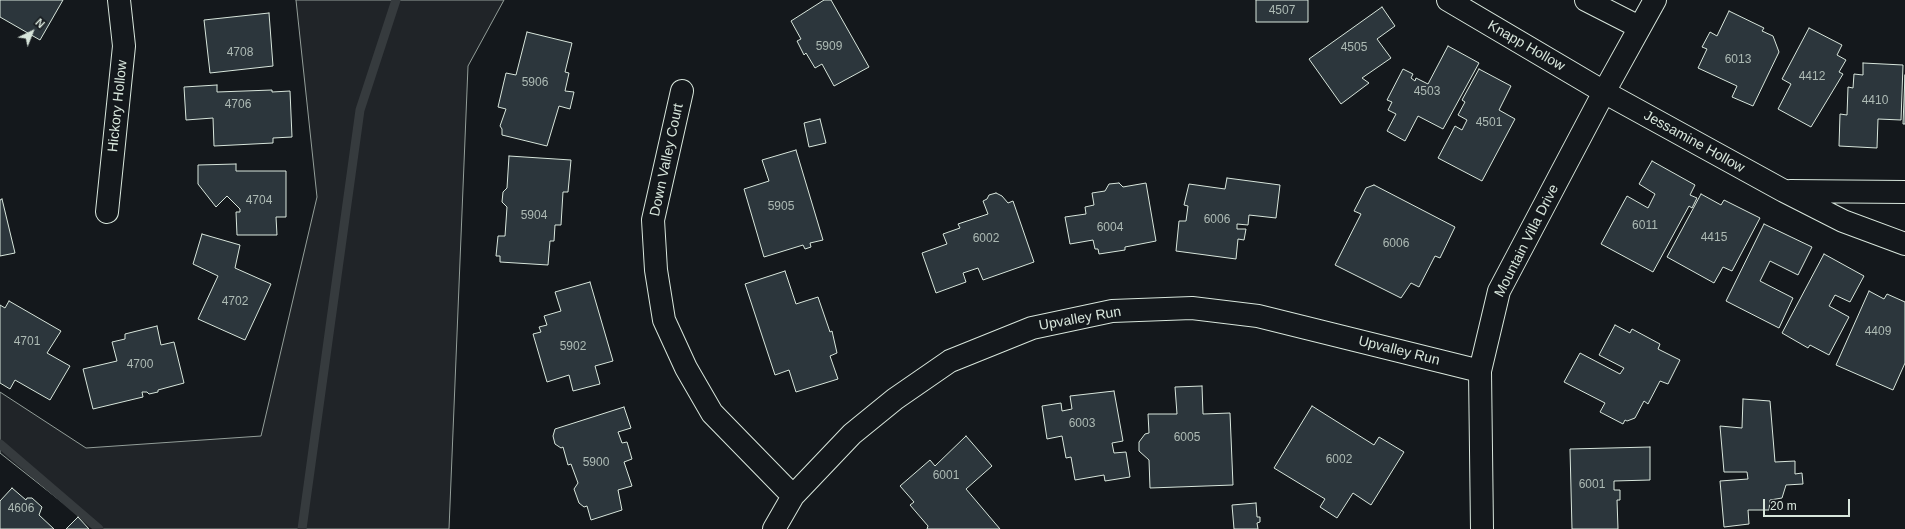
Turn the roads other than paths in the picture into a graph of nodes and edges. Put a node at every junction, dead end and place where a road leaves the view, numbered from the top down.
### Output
1 (119, 0) edge
2 (1448, 0) edge
3 (1586, 0) edge
4 (1655, 0) edge
5 (1639, 27) junction
6 (682, 91) dead end
7 (1604, 92) junction
8 (1784, 191) junction
9 (1905, 192) edge
10 (107, 212) dead end
11 (1905, 244) edge
12 (1480, 371) junction
13 (793, 496) junction
14 (774, 529) edge
15 (1482, 529) edge

1 - 10 street, Hickory Hollow
2 - 7 street, Knapp Hollow
3 - 5 street
4 - 5 street, Mountain Villa Drive
5 - 7 street, Mountain Villa Drive
6 - 13 street, Down Valley Court
7 - 8 street, Jessamine Hollow
7 - 12 street, Mountain Villa Drive
8 - 9 street, Jessamine Hollow
8 - 11 street, Jessamine Hollow
12 - 13 street, Upvalley Run
12 - 15 street, Mountain Villa Drive
13 - 14 street, Upvalley Run

